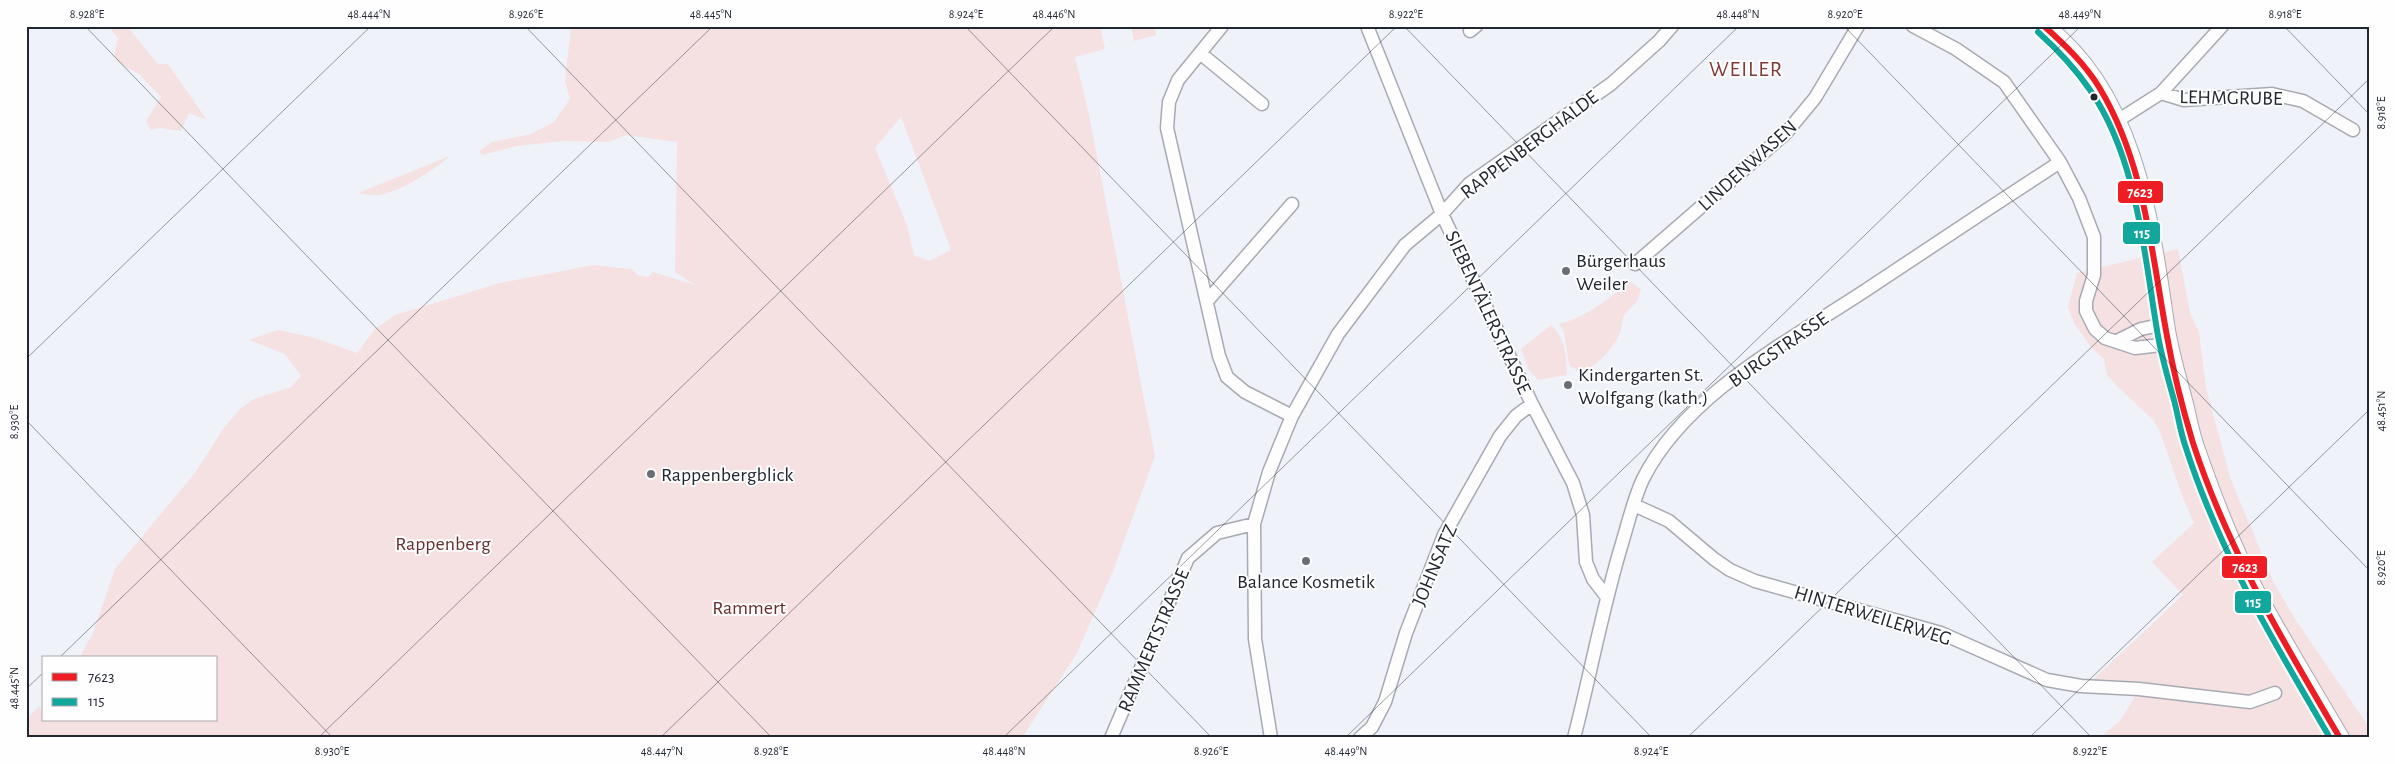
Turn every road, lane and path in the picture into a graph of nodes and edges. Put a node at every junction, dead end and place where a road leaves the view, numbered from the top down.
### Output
1 (1222, 26) edge
2 (1367, 26) edge
3 (1672, 26) edge
4 (1858, 26) edge
5 (1913, 26) edge
6 (2222, 26) edge
7 (2045, 27) edge
8 (1200, 53) junction
9 (2161, 93) junction
10 (1262, 104) dead end
11 (2116, 121) junction
12 (2353, 130) dead end
13 (2060, 162) junction
14 (1292, 204) dead end
15 (1442, 214) junction
16 (1635, 264) dead end
17 (1208, 300) junction
18 (2165, 324) junction
19 (2116, 341) junction
20 (2169, 344) junction
21 (1532, 404) junction
22 (1292, 416) junction
23 (1634, 505) junction
24 (1254, 524) junction
25 (1606, 596) junction
26 (2274, 693) dead end
27 (1111, 738) edge
28 (1271, 738) edge
29 (1360, 738) edge
30 (1574, 738) edge
31 (2340, 738) edge

1 - 8 street
2 - 15 street, SIEBENTÄLERSTRASSE
3 - 15 street, RAPPENBERGHALDE
4 - 16 street, LINDENWASEN
5 - 13 street
6 - 9 street
7 - 11 main road
8 - 10 street
8 - 17 street
9 - 11 street
9 - 12 street, LEHMGRUBE
11 - 18 main road
13 - 19 street
13 - 23 street, BURGSTRASSE
14 - 17 street
15 - 21 street, SIEBENTÄLERSTRASSE
15 - 22 street, RAPPENBERGHALDE
17 - 22 street
18 - 19 street
18 - 20 main road
19 - 20 street
20 - 31 main road
21 - 25 street, SIEBENTÄLERSTRASSE
21 - 29 street, JOHNSATZ
22 - 24 street, RAPPENBERGHALDE
23 - 25 street, BURGSTRASSE
23 - 26 street, HINTERWEILERWEG
24 - 27 street, RAMMERTSTRASSE
24 - 28 street, RAPPENBERGHALDE
25 - 30 street, BURGSTRASSE

